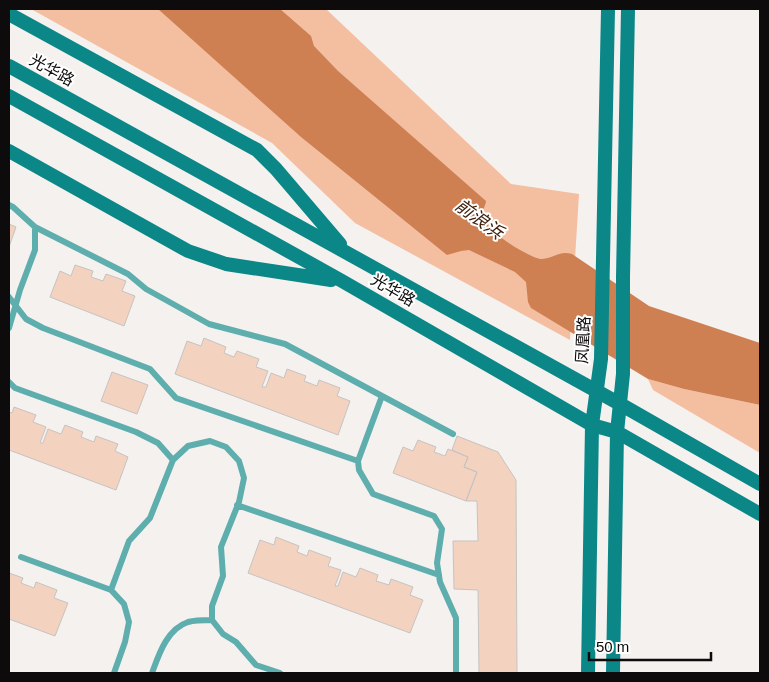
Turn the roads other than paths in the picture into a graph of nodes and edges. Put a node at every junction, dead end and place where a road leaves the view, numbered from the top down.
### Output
1 (608, 9) edge
2 (628, 9) edge
3 (9, 14) edge
4 (9, 66) edge
5 (9, 96) edge
6 (9, 151) edge
7 (9, 205) edge
8 (35, 228) junction
9 (345, 251) junction
10 (342, 281) junction
11 (9, 297) edge
12 (16, 304) junction
13 (9, 328) edge
14 (9, 382) edge
15 (597, 392) junction
16 (382, 396) junction
17 (620, 404) junction
18 (592, 425) junction
19 (617, 432) junction
20 (453, 434) dead end
21 (172, 460) junction
22 (358, 461) junction
23 (760, 484) edge
24 (237, 505) junction
25 (760, 514) edge
26 (21, 557) dead end
27 (439, 575) junction
28 (111, 590) junction
29 (212, 620) junction
30 (114, 673) edge
31 (152, 673) edge
32 (280, 673) edge
33 (456, 673) edge
34 (588, 673) edge
35 (614, 673) edge

1 - 15 main road, 凤凰路
2 - 17 main road
3 - 9 main road
4 - 9 main road, 光华路
5 - 10 main road, 光华路
6 - 10 main road
7 - 8 lane
8 - 12 lane
8 - 16 lane
9 - 15 main road, 光华路
10 - 18 main road, 光华路
11 - 12 lane
12 - 13 lane
12 - 22 lane
14 - 21 lane
15 - 17 main road, 光华路
15 - 18 main road, 凤凰路
16 - 20 lane
16 - 22 lane
17 - 19 main road
17 - 23 main road, 光华路
18 - 19 main road, 光华路
18 - 34 main road, 凤凰路
19 - 25 main road, 光华路
19 - 35 main road
21 - 24 lane
21 - 28 lane
22 - 27 lane
24 - 27 lane
24 - 29 lane
26 - 28 lane
27 - 33 lane
28 - 30 lane
29 - 31 lane
29 - 32 lane

